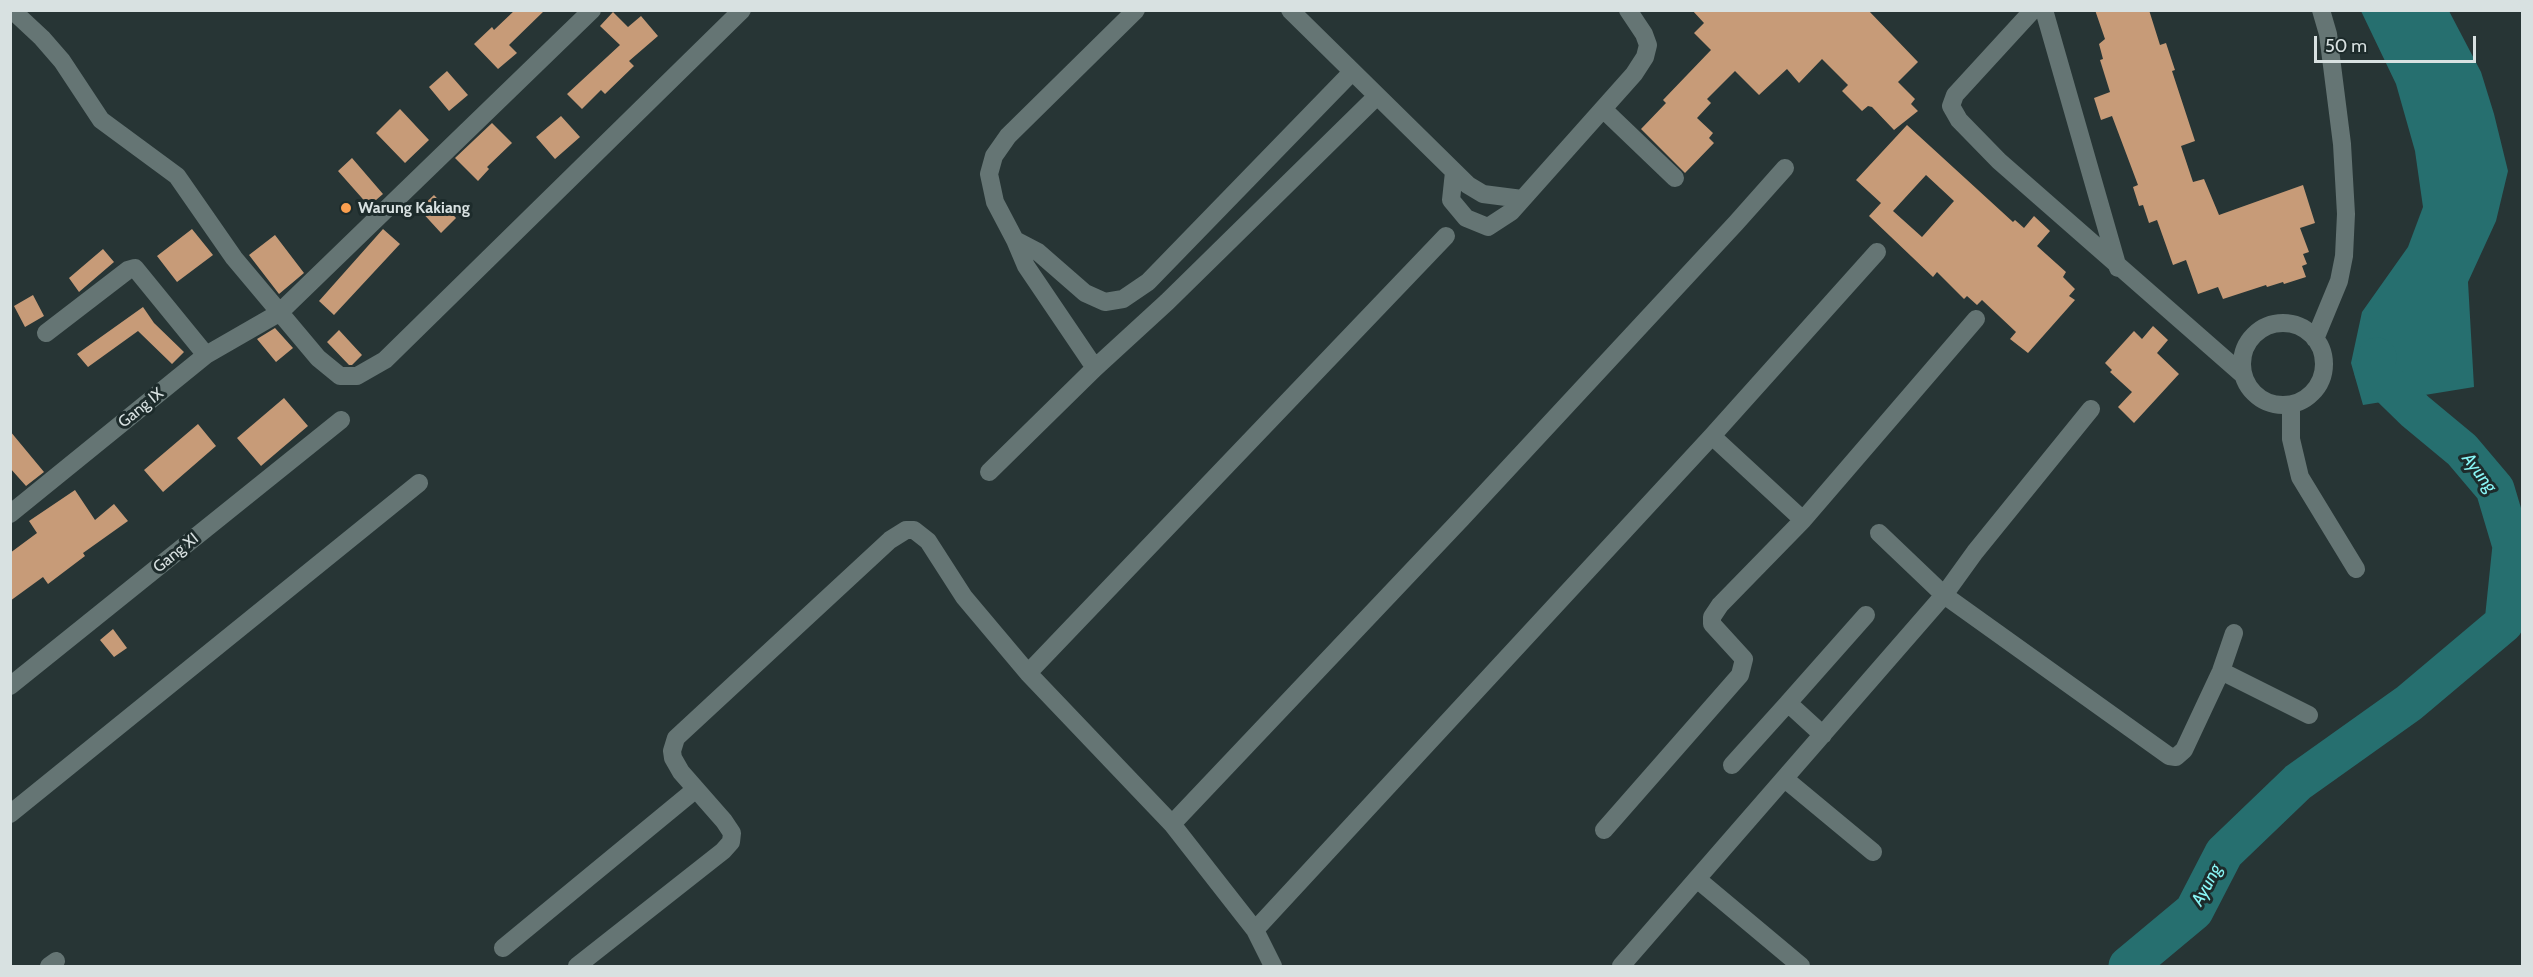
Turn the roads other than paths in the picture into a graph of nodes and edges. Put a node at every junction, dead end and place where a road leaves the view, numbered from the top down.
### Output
1 (12, 10) edge
2 (592, 10) edge
3 (742, 10) edge
4 (1136, 10) edge
5 (1290, 10) edge
6 (1628, 10) edge
7 (2032, 10) edge
8 (2044, 10) edge
9 (2321, 10) edge
10 (1351, 73) junction
11 (1376, 97) junction
12 (1603, 109) junction
13 (1785, 168) dead end
14 (1454, 172) junction
15 (1675, 178) dead end
16 (1522, 199) junction
17 (1446, 236) dead end
18 (1016, 240) junction
19 (1877, 252) dead end
20 (2118, 268) junction
21 (1060, 270) junction
22 (1148, 282) junction
23 (1038, 286) junction
24 (1167, 302) junction
25 (279, 313) junction
26 (1976, 319) dead end
27 (46, 333) dead end
28 (2315, 339) junction
29 (206, 355) junction
30 (1095, 368) junction
31 (2242, 374) junction
32 (2291, 405) junction
33 (2091, 409) dead end
34 (341, 420) dead end
35 (1712, 436) junction
36 (988, 472) dead end
37 (418, 483) dead end
38 (10, 514) edge
39 (1803, 520) junction
40 (1879, 532) dead end
41 (2356, 569) dead end
42 (1944, 596) junction
43 (1866, 615) dead end
44 (2234, 633) dead end
45 (2221, 671) junction
46 (1028, 673) junction
47 (10, 686) edge
48 (1788, 703) junction
49 (2309, 715) dead end
50 (1822, 735) junction
51 (1732, 765) dead end
52 (1785, 778) junction
53 (696, 789) junction
54 (10, 814) edge
55 (1172, 824) junction
56 (1604, 830) dead end
57 (1873, 852) dead end
58 (1696, 879) junction
59 (1255, 930) junction
60 (503, 948) dead end
61 (577, 966) edge
62 (1273, 966) edge
63 (1621, 966) edge
64 (1801, 966) edge

1 - 25 street
2 - 25 street, Gang IX
3 - 25 street
4 - 18 street
5 - 10 street
6 - 12 street
7 - 20 street
8 - 20 street
9 - 28 street
10 - 11 street
10 - 22 street
11 - 14 street
11 - 24 street
12 - 15 street
12 - 16 street
13 - 55 street
14 - 16 street
14 - 16 street
17 - 46 street
18 - 21 street
18 - 23 street
19 - 35 street
20 - 31 street
21 - 22 street
21 - 23 street
22 - 24 street
23 - 30 street
24 - 30 street
25 - 29 street, Gang IX
26 - 39 street
27 - 29 street
28 - 31 street
28 - 32 street
29 - 38 street, Gang IX
30 - 36 street
31 - 32 street
32 - 41 street
33 - 42 street
34 - 47 street, Gang XI
35 - 39 street
35 - 59 street
37 - 54 street
39 - 56 street
40 - 42 street
42 - 45 street
42 - 50 street
43 - 48 street
44 - 45 street
45 - 49 street
46 - 53 street
46 - 55 street
48 - 50 street
48 - 51 street
50 - 52 street
52 - 57 street
52 - 58 street
53 - 60 street
53 - 61 street
55 - 59 street
58 - 63 street
58 - 64 street
59 - 62 street

